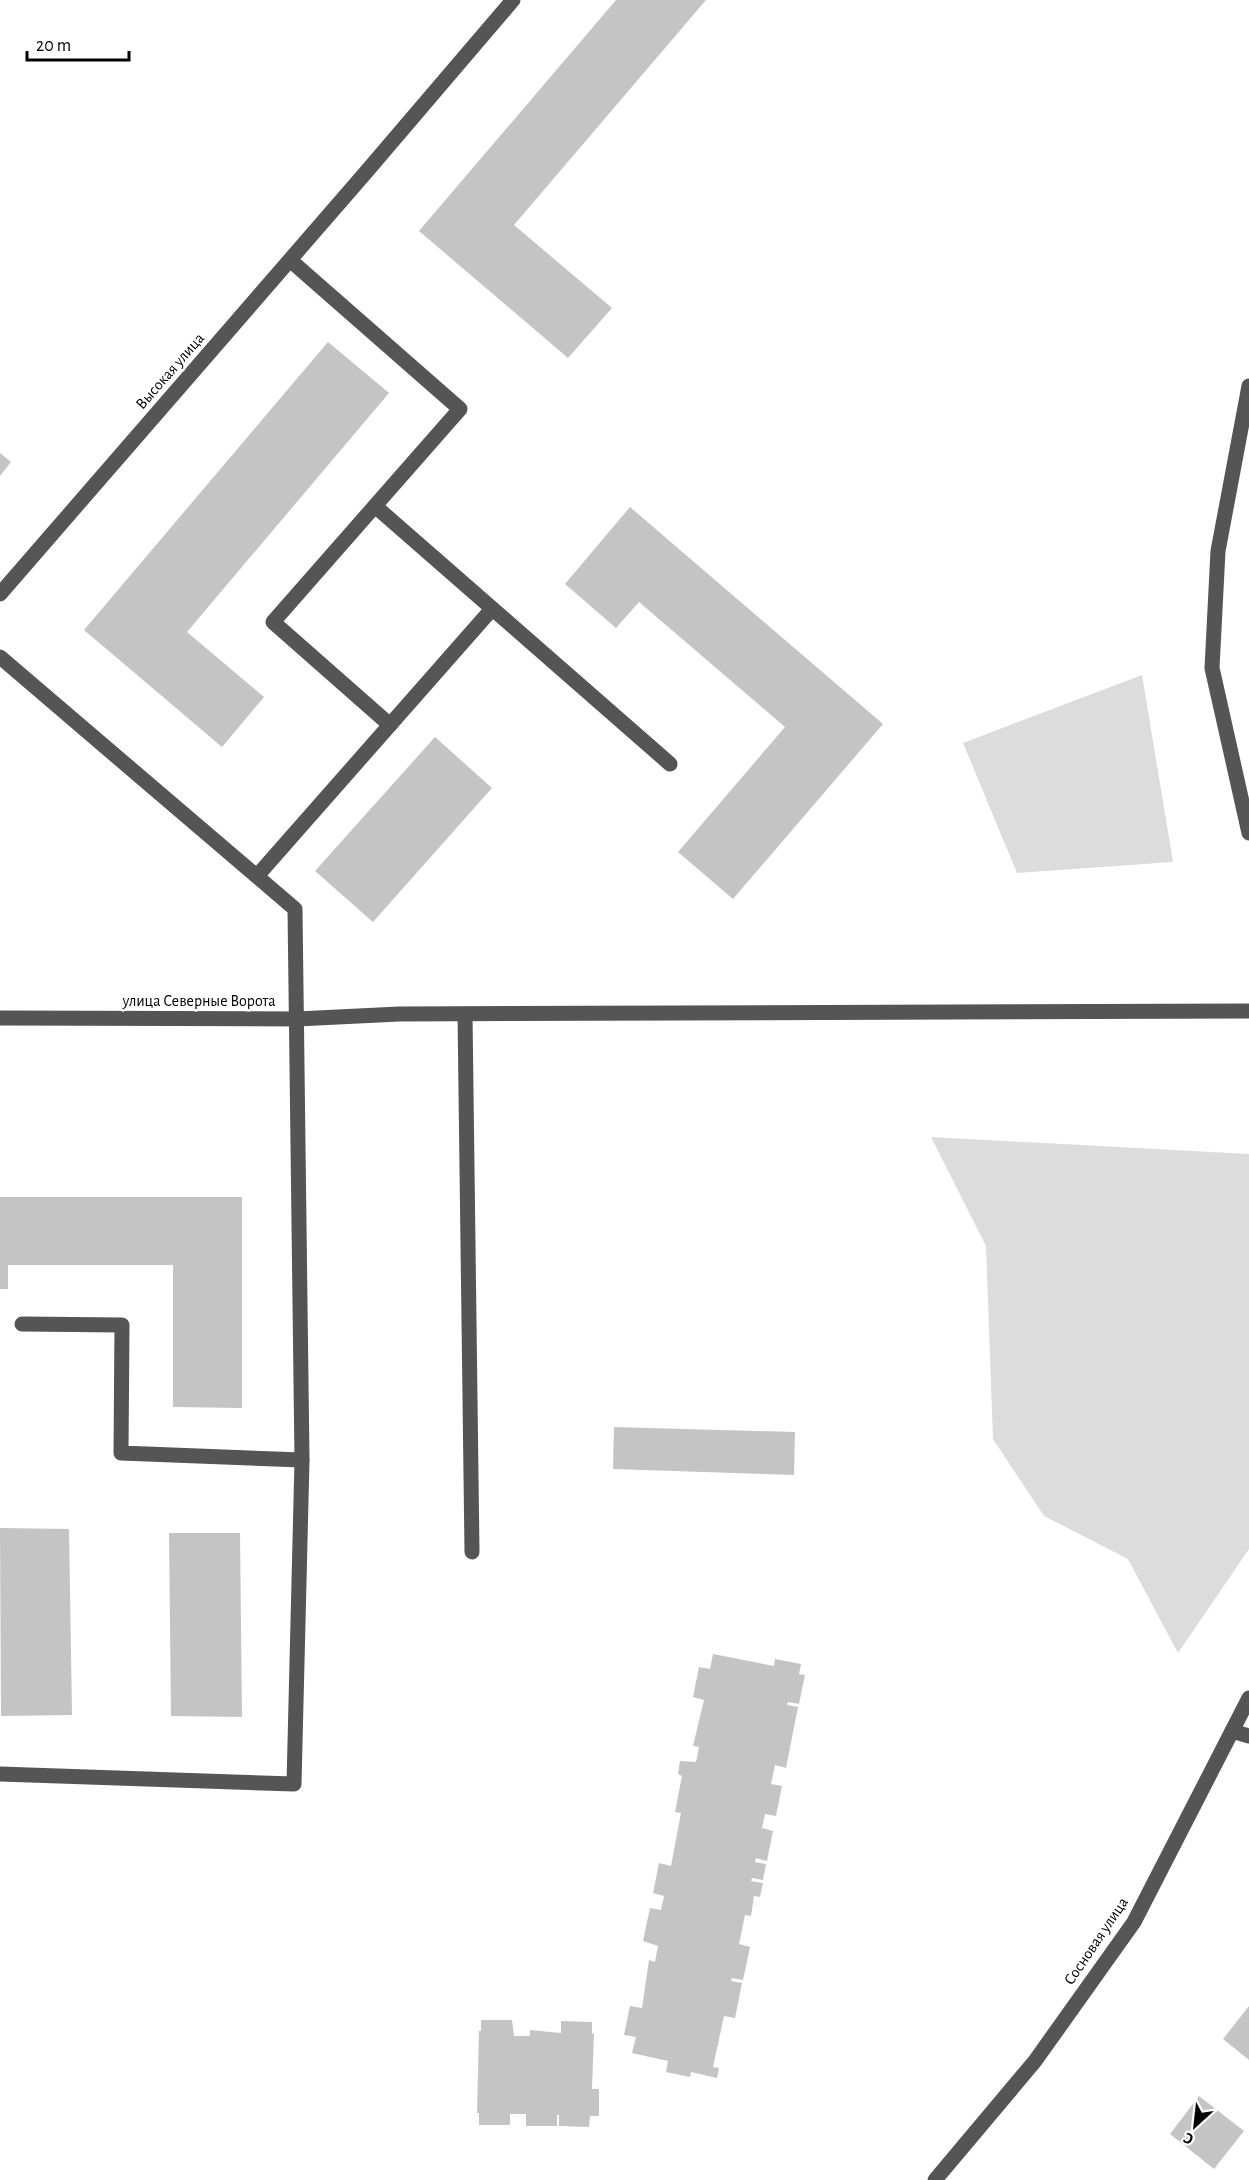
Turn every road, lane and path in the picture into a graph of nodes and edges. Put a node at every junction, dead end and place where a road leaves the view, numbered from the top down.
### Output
1 (513, 0) edge
2 (290, 260) junction
3 (1249, 386) edge
4 (375, 506) junction
5 (0, 594) edge
6 (492, 609) junction
7 (0, 657) edge
8 (390, 725) junction
9 (670, 764) dead end
10 (1249, 833) edge
11 (257, 876) junction
12 (1249, 1011) edge
13 (465, 1014) junction
14 (0, 1018) edge
15 (297, 1019) junction
16 (22, 1324) dead end
17 (302, 1460) junction
18 (472, 1552) dead end
19 (1249, 1698) edge
20 (1232, 1731) junction
21 (1249, 1736) edge
22 (0, 1774) edge
23 (935, 2180) edge

1 - 2 street, Высокая улица
2 - 4 street
2 - 5 street, Высокая улица
3 - 10 street
4 - 6 street
4 - 8 street
6 - 8 street
6 - 9 street
7 - 11 street
8 - 11 street
11 - 15 street
12 - 13 street, улица Северные Ворота
13 - 15 street, улица Северные Ворота
13 - 18 street
14 - 15 street, улица Северные Ворота
15 - 17 street
16 - 17 street
17 - 22 street
19 - 20 street, Сосновая улица
20 - 21 street
20 - 23 street, Сосновая улица

